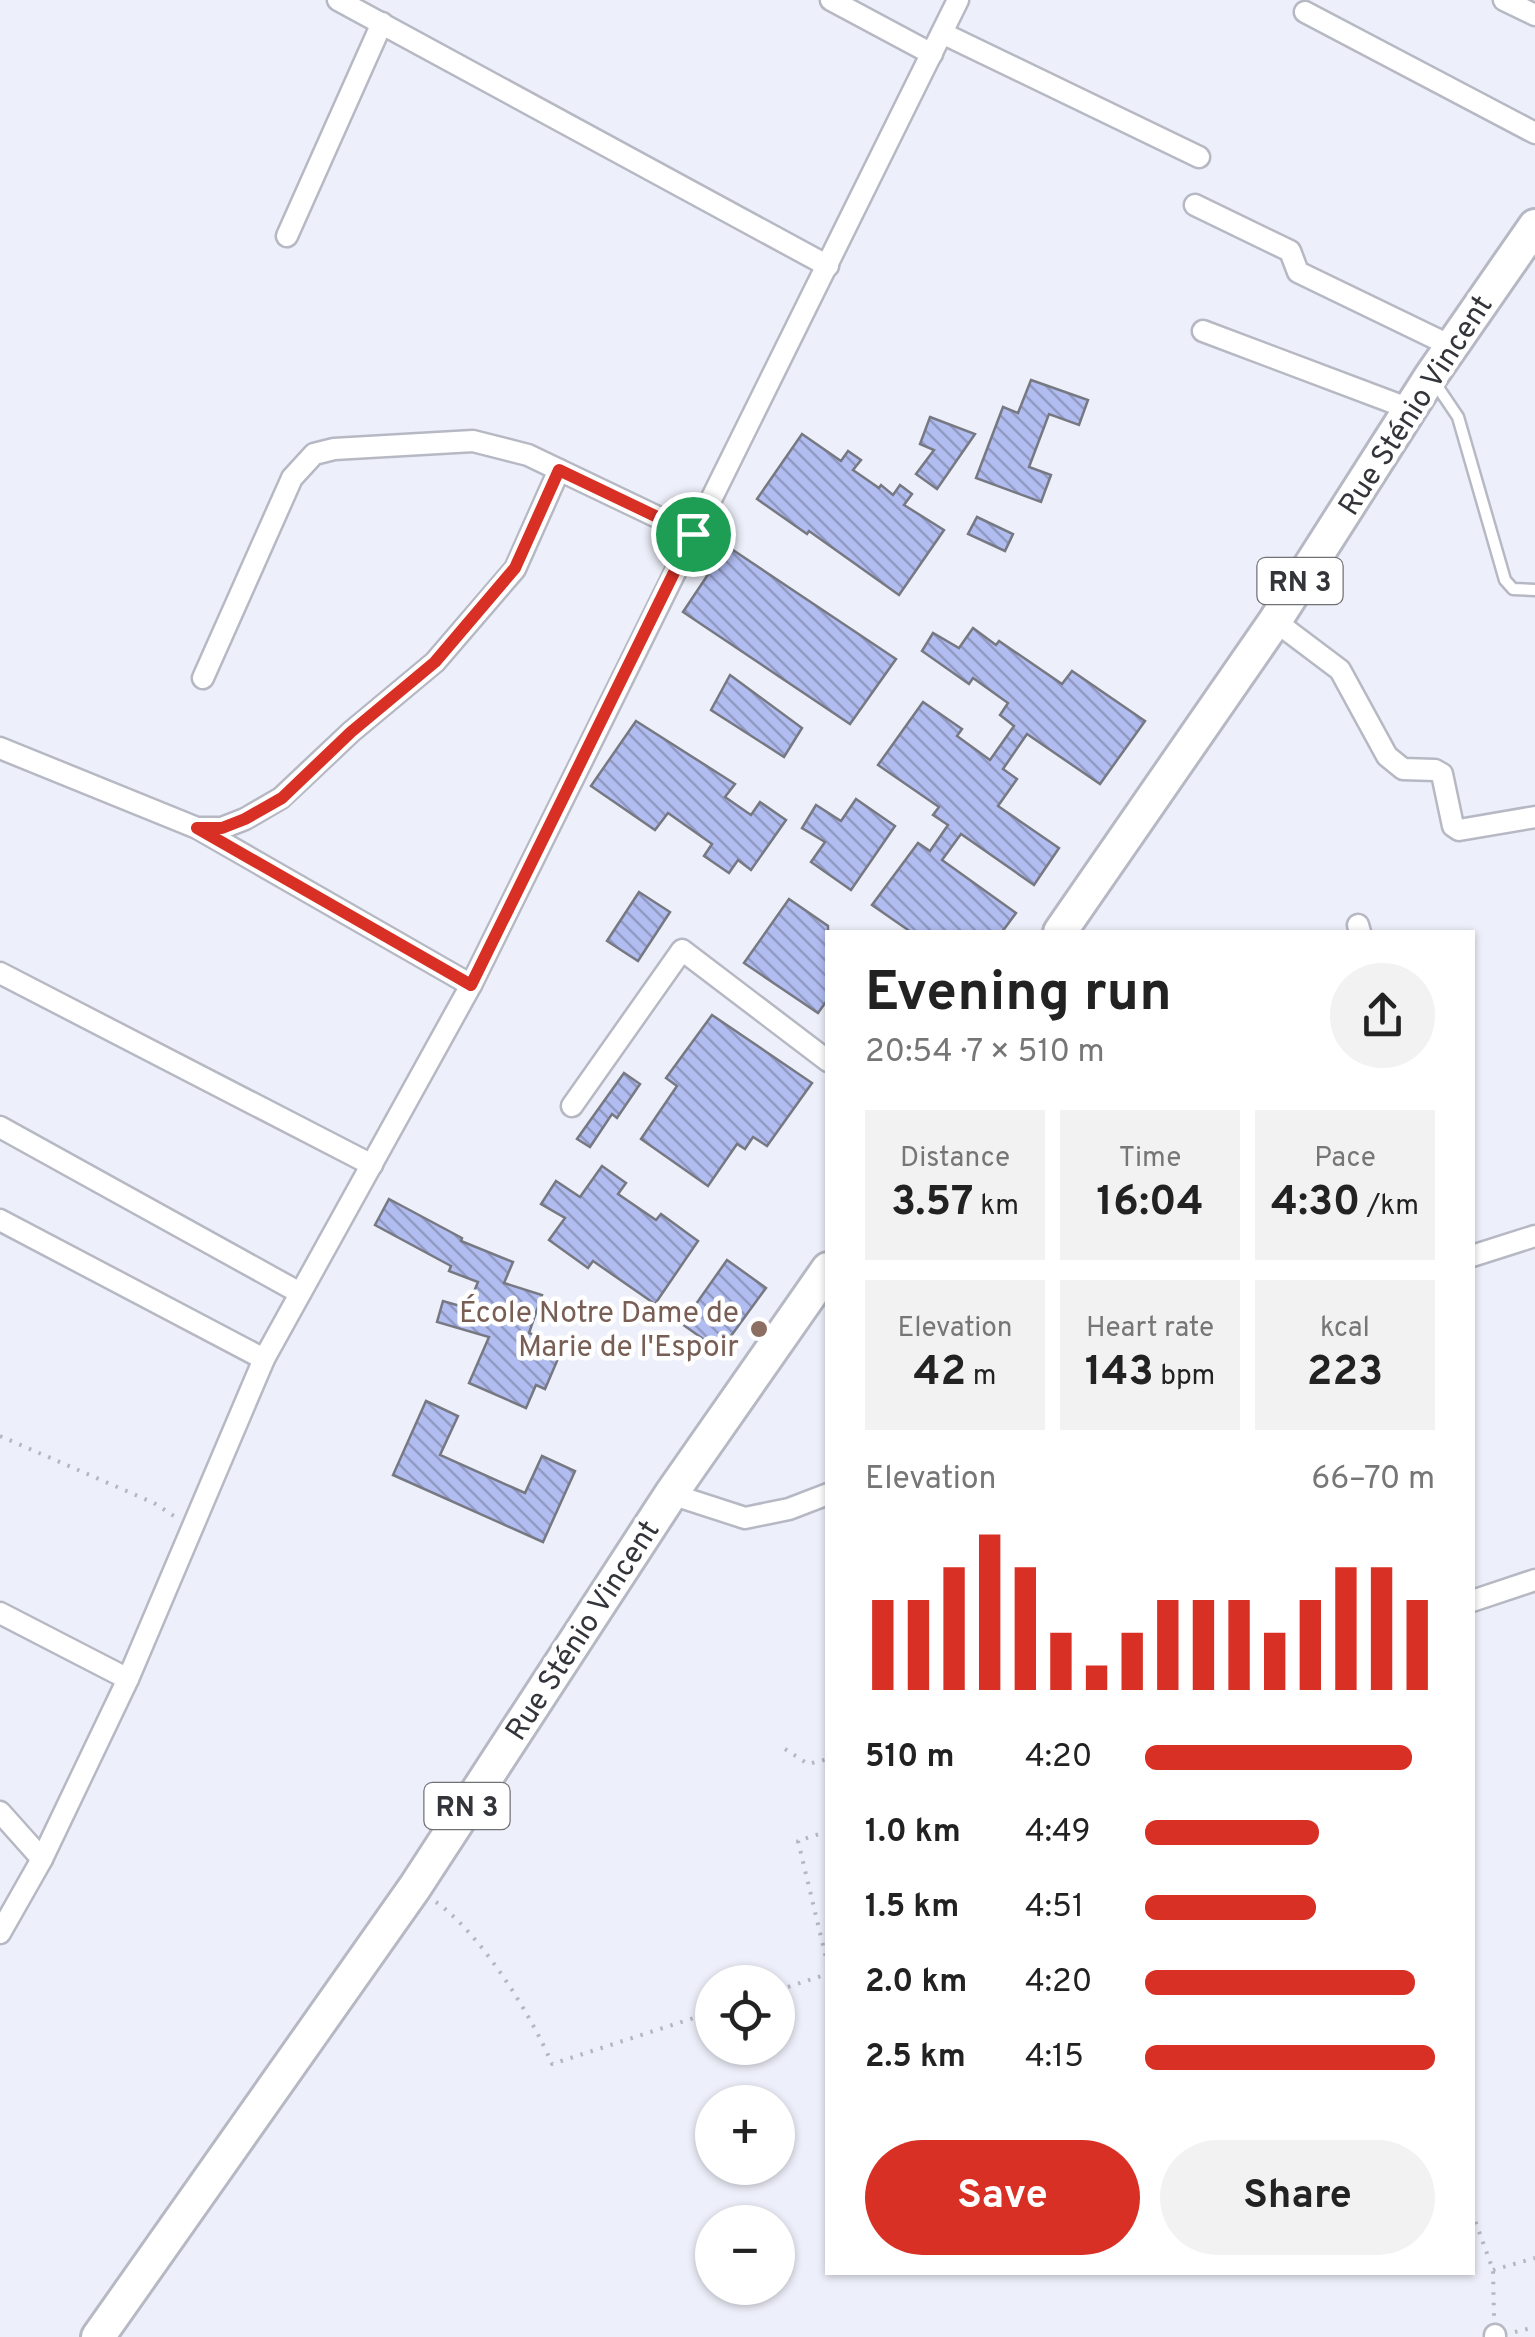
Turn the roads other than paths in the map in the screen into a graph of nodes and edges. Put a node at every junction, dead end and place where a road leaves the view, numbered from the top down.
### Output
1 (338, 0) edge
2 (831, 0) edge
3 (958, 0) edge
4 (1504, 0) edge
5 (1306, 12) dead end
6 (1535, 15) edge
7 (382, 23) junction
8 (942, 33) junction
9 (932, 54) junction
10 (1535, 133) edge
11 (1199, 157) dead end
12 (1195, 205) dead end
13 (1535, 226) edge
14 (287, 236) dead end
15 (828, 266) junction
16 (1203, 331) dead end
17 (1451, 346) junction
18 (1430, 376) junction
19 (1410, 409) junction
20 (559, 470) junction
21 (693, 534) junction
22 (1535, 590) edge
23 (1275, 621) junction
24 (203, 678) dead end
25 (0, 748) edge
26 (1535, 817) edge
27 (197, 828) junction
28 (1061, 930) edge
29 (0, 973) edge
30 (471, 985) junction
31 (825, 1059) edge
32 (572, 1106) dead end
33 (0, 1127) edge
34 (372, 1166) junction
35 (0, 1220) edge
36 (1535, 1236) edge
37 (1475, 1255) edge
38 (825, 1273) edge
39 (300, 1293) junction
40 (264, 1358) junction
41 (671, 1494) junction
42 (825, 1495) edge
43 (1535, 1580) edge
44 (1475, 1601) edge
45 (0, 1613) edge
46 (128, 1679) junction
47 (0, 1812) edge
48 (42, 1859) junction
49 (2, 1928) edge
50 (98, 2337) edge

1 - 7 street
2 - 9 street
3 - 8 street
4 - 6 street
5 - 10 street
7 - 14 street
7 - 15 street
8 - 9 street
8 - 11 street
9 - 15 street
12 - 17 street
13 - 17 main road, Rue Sténio Vincent / RN 3
15 - 21 street
16 - 19 street
17 - 18 main road, Rue Sténio Vincent / RN 3
18 - 19 main road, Rue Sténio Vincent / RN 3
18 - 22 lane
19 - 23 main road, Rue Sténio Vincent / RN 3
20 - 21 street
20 - 24 street
20 - 27 street
21 - 30 street
23 - 26 street
23 - 28 main road, Rue Sténio Vincent / RN 3
25 - 27 street
27 - 30 street
29 - 34 street
30 - 34 street
31 - 32 street
33 - 39 street
34 - 39 street
35 - 40 street
36 - 37 street
38 - 41 main road, Rue Sténio Vincent / RN 3
39 - 40 street
40 - 46 street
41 - 42 street
41 - 50 main road, Rue Sténio Vincent / RN 3
43 - 44 street
45 - 46 street
46 - 48 street
47 - 48 street
48 - 49 street

